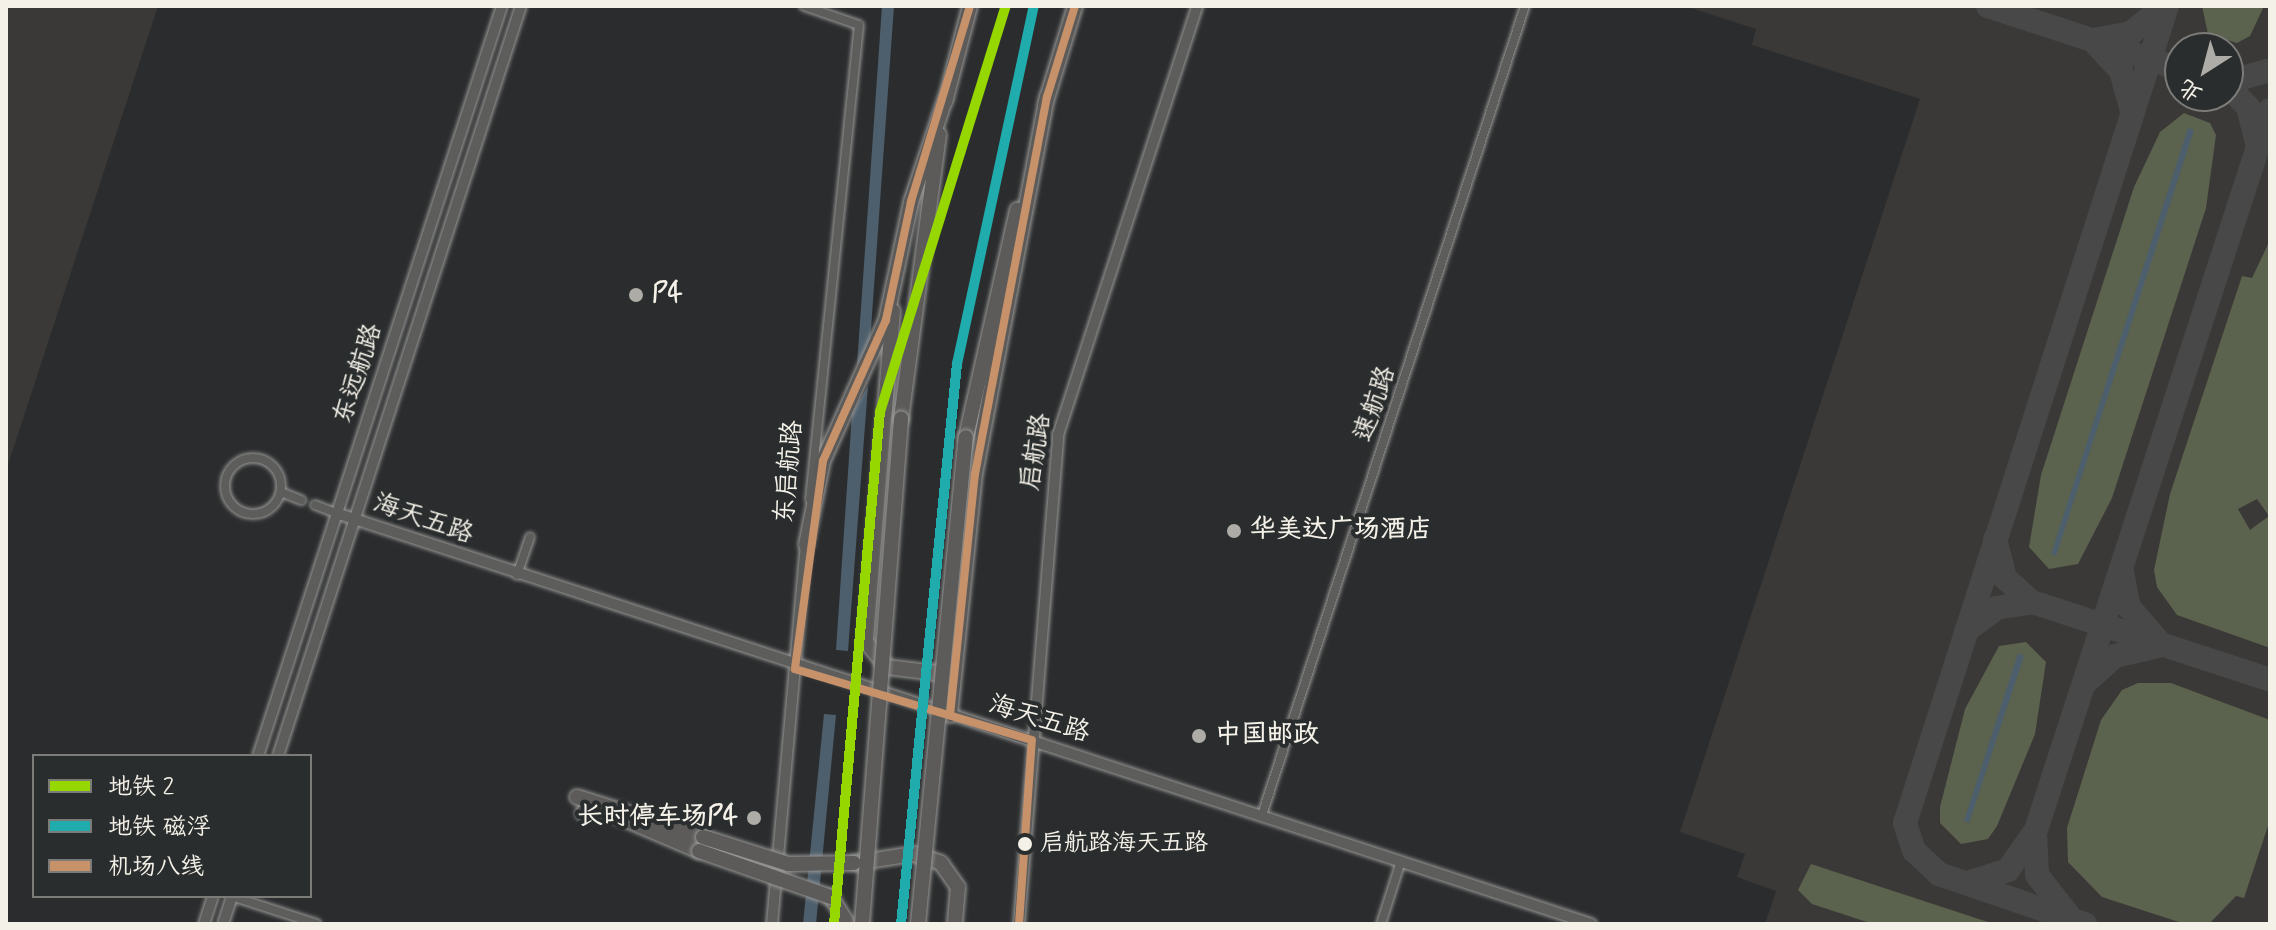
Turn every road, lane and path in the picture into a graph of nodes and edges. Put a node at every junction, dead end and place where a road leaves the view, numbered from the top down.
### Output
1 (502, 6) edge
2 (521, 6) edge
3 (804, 6) edge
4 (970, 6) edge
5 (1075, 6) edge
6 (1197, 6) edge
7 (1525, 6) edge
8 (947, 94) junction
9 (1047, 97) junction
10 (895, 287) junction
11 (281, 492) junction
12 (301, 500) dead end
13 (315, 505) dead end
14 (336, 513) junction
15 (354, 520) junction
16 (530, 537) dead end
17 (806, 545) junction
18 (517, 575) junction
19 (957, 650) junction
20 (795, 669) junction
21 (950, 715) junction
22 (1032, 740) junction
23 (259, 754) edge
24 (279, 754) edge
25 (577, 797) dead end
26 (583, 813) dead end
27 (1262, 815) junction
28 (701, 844) junction
29 (1401, 861) junction
30 (212, 898) edge
31 (231, 898) edge
32 (238, 898) edge
33 (204, 924) edge
34 (223, 924) edge
35 (317, 924) edge
36 (772, 924) edge
37 (848, 924) edge
38 (862, 924) edge
39 (918, 924) edge
40 (955, 924) edge
41 (1019, 924) edge
42 (1381, 924) edge
43 (1591, 924) edge

1 - 14 street, 东远航路
2 - 15 street, 东远航路
3 - 17 street, 东启航路
4 - 8 highway
5 - 9 highway
6 - 22 street, 启航路
7 - 27 street, 速航路
8 - 10 highway
8 - 38 highway, bridge
9 - 19 highway
9 - 39 highway, bridge
10 - 17 highway
10 - 19 highway
11 - 11 street
11 - 12 street
13 - 14 street
14 - 15 street, 海天五路
14 - 23 street, 东远航路
15 - 18 street, 海天五路
15 - 24 street, 东远航路
16 - 18 street
17 - 20 street, 东启航路
18 - 20 street, 海天五路
19 - 21 highway
20 - 21 street, 海天五路
20 - 36 street, 东启航路
21 - 22 street, 海天五路
22 - 27 street, 海天五路
22 - 41 street, 启航路
25 - 28 highway
26 - 28 highway
27 - 29 street, 海天五路
28 - 37 highway, bridge
28 - 40 highway, bridge
29 - 42 street
29 - 43 street, 海天五路
30 - 33 street
31 - 34 street
32 - 35 street

